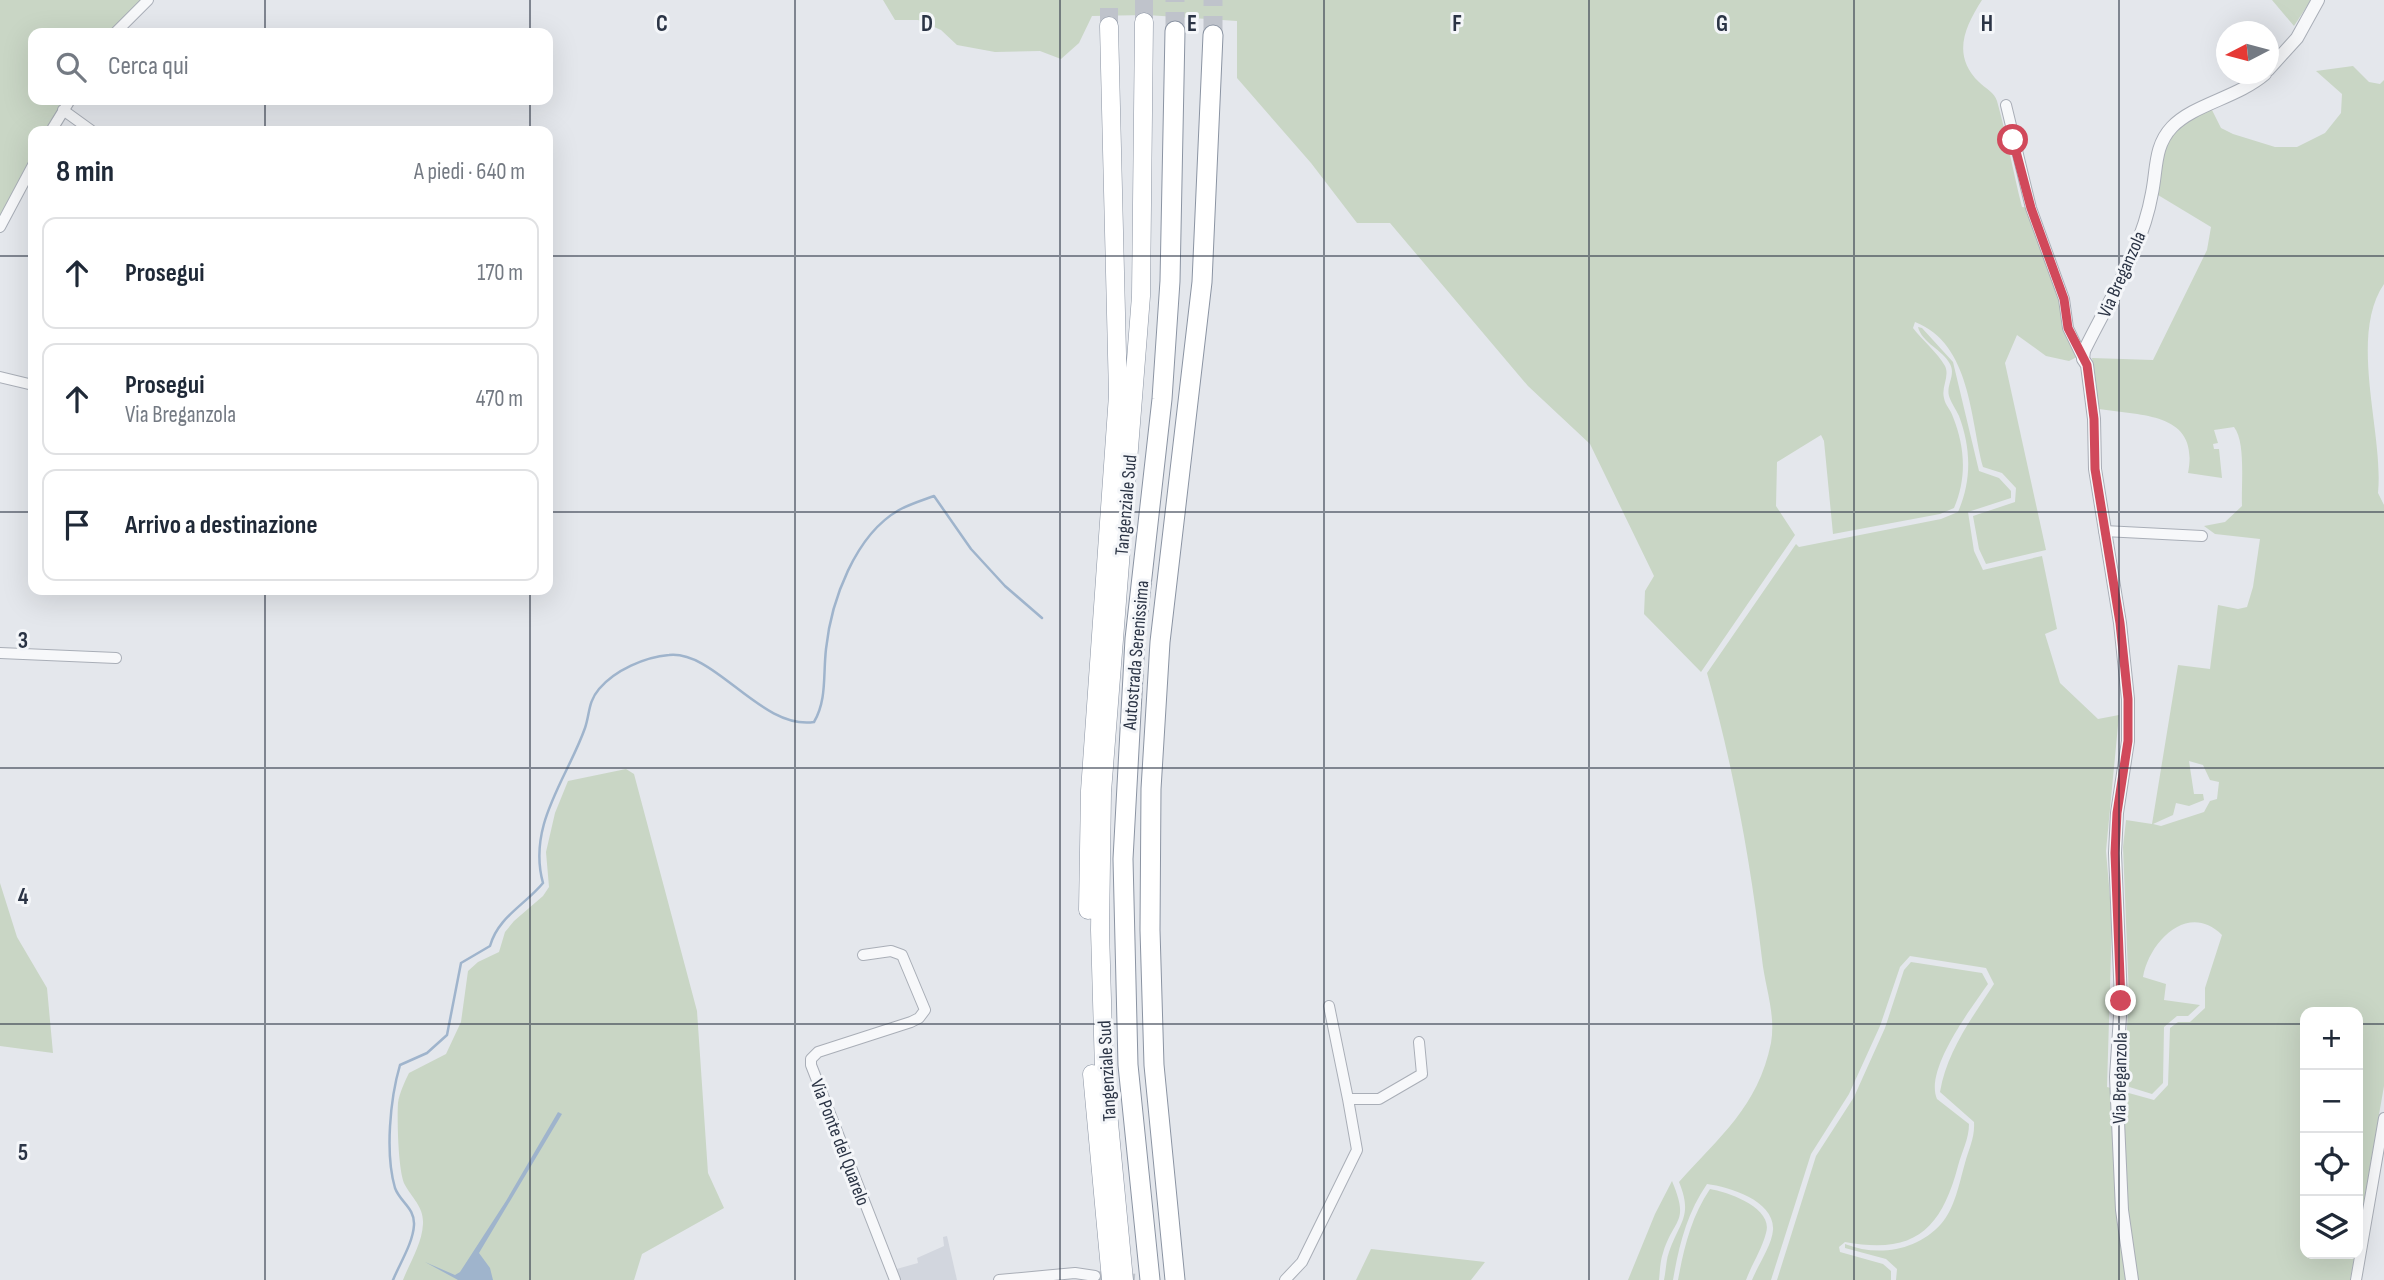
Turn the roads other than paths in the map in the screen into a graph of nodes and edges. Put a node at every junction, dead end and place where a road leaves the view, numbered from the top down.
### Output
1 (148, 0) edge
2 (2318, 0) edge
3 (1144, 22) tunnel mouth
4 (1109, 26) tunnel mouth
5 (120, 28) edge
6 (1175, 31) tunnel mouth
7 (1213, 35) tunnel mouth
8 (2279, 58) edge
9 (2253, 84) edge
10 (66, 105) edge
11 (2006, 105) dead end
12 (63, 110) junction
13 (54, 126) edge
14 (85, 126) edge
15 (28, 175) edge
16 (0, 227) edge
17 (2083, 359) junction
18 (0, 377) edge
19 (28, 384) edge
20 (2104, 531) junction
21 (2203, 536) dead end
22 (0, 653) edge
23 (116, 658) dead end
24 (863, 955) dead end
25 (1329, 1006) dead end
26 (1419, 1042) dead end
27 (1348, 1099) junction
28 (2384, 1118) edge
29 (1103, 1278) edge
30 (895, 1280) edge
31 (999, 1280) edge
32 (1124, 1280) edge
33 (1150, 1280) edge
34 (1175, 1280) edge
35 (1285, 1280) edge
36 (2132, 1280) edge
37 (2356, 1280) edge

1 - 5 street
2 - 8 street, Via Breganzola
3 - 32 highway, Tangenziale Sud
4 - 29 highway, Tangenziale Sud
6 - 33 highway, Autostrada Serenissima
7 - 34 highway, Autostrada Serenissima
9 - 17 street, Via Breganzola
10 - 12 street
11 - 17 street
12 - 13 street
12 - 14 street
15 - 16 street
17 - 20 street, Via Breganzola
18 - 19 street
20 - 21 street
20 - 36 street, Via Breganzola
22 - 23 street
24 - 30 street, Via Ponte del Quarelo
25 - 27 street
26 - 27 street
27 - 35 street
28 - 37 street
29 - 31 street

